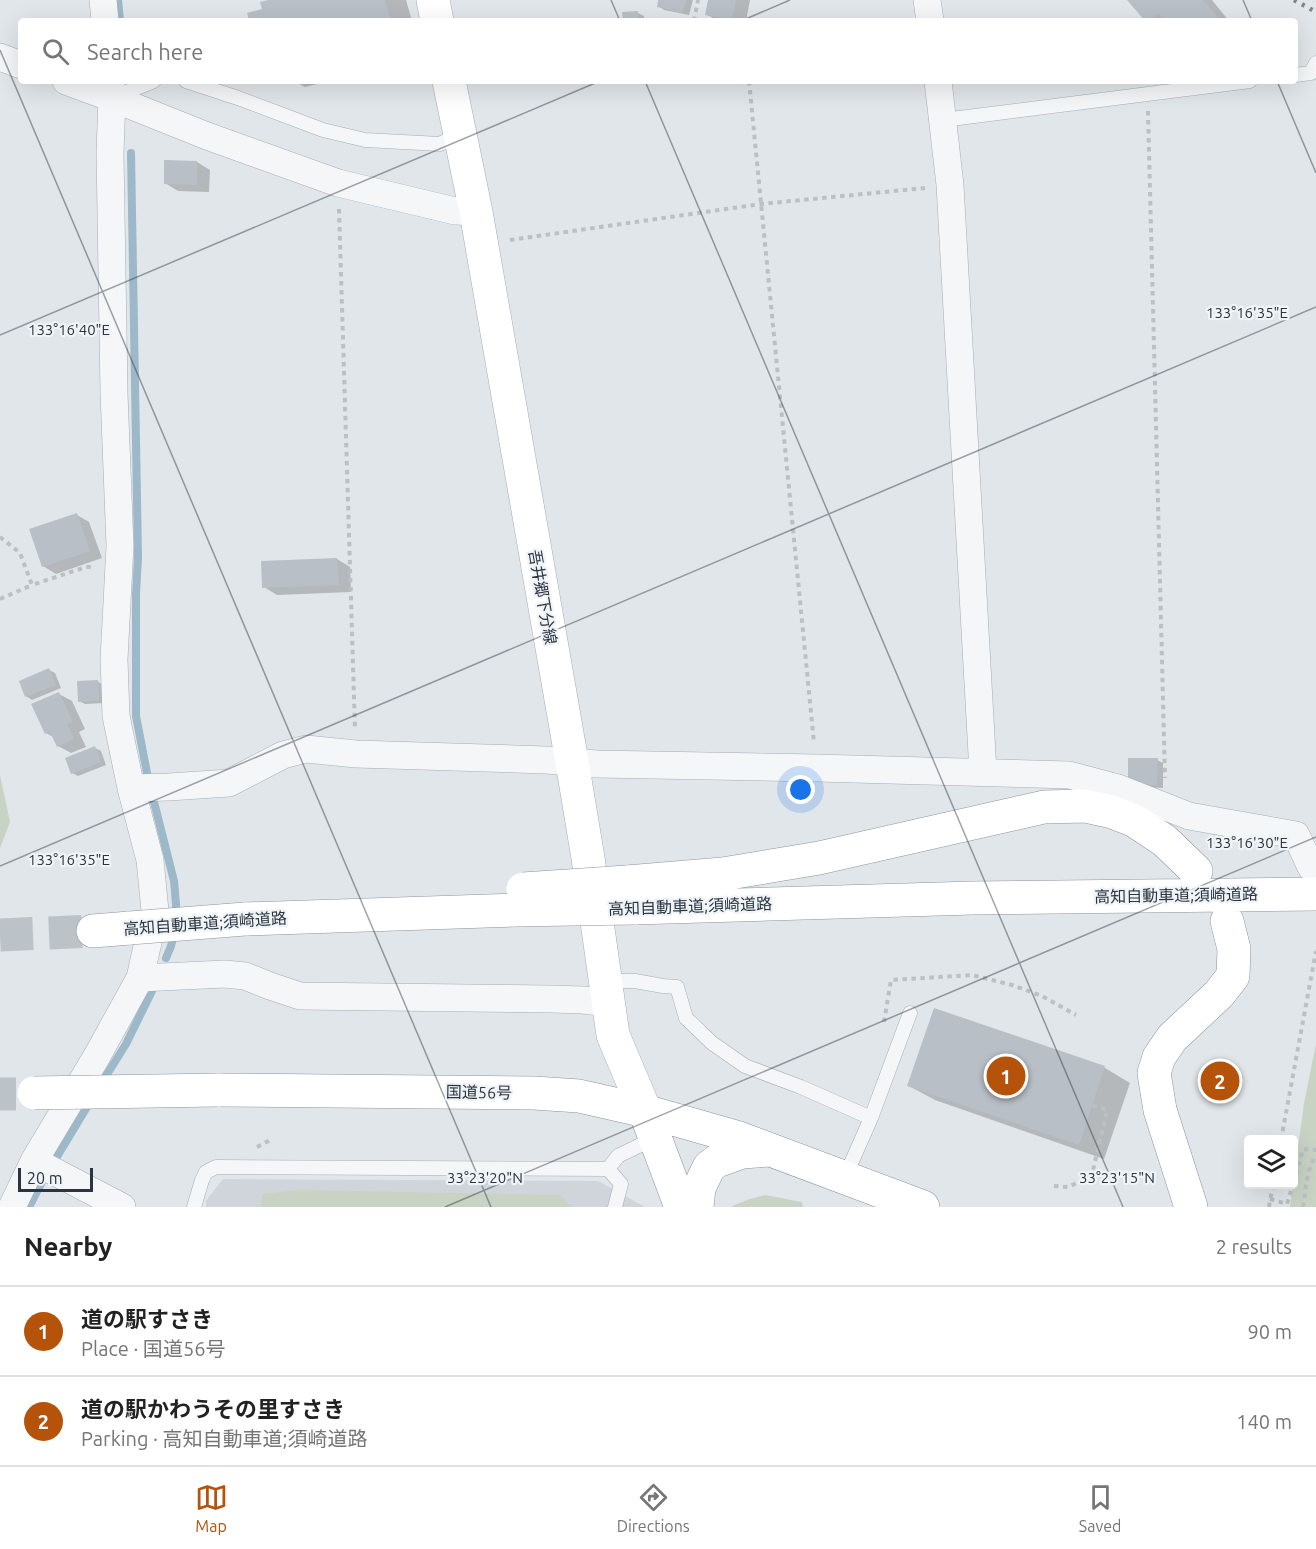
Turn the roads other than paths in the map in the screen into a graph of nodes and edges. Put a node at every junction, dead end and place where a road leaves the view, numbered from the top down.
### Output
1 (103, 0) edge
2 (433, 0) edge
3 (927, 0) edge
4 (105, 18) edge
5 (436, 18) edge
6 (930, 18) edge
7 (0, 57) edge
8 (18, 63) edge
9 (1316, 63) edge
10 (1298, 75) edge
11 (83, 84) edge
12 (138, 84) edge
13 (195, 84) edge
14 (450, 84) edge
15 (938, 84) edge
16 (1226, 84) edge
17 (111, 89) edge
18 (943, 120) junction
19 (459, 134) junction
20 (476, 212) junction
21 (572, 762) junction
22 (983, 772) junction
23 (131, 788) junction
24 (1196, 871) dead end
25 (1305, 885) edge
26 (631, 895) junction
27 (1227, 921) dead end
28 (93, 931) tunnel mouth
29 (140, 978) junction
30 (607, 992) junction
31 (910, 1013) dead end
32 (25, 1094) tunnel mouth
33 (871, 1118) junction
34 (650, 1124) junction
35 (770, 1150) junction
36 (34, 1161) junction
37 (608, 1169) junction
38 (844, 1177) junction
39 (903, 1204) edge
40 (12, 1207) edge
41 (122, 1207) edge
42 (194, 1207) edge
43 (615, 1207) edge
44 (681, 1207) edge
45 (697, 1207) edge
46 (1191, 1207) edge

1 - 4 street
2 - 5 main road
3 - 6 street
7 - 8 street
9 - 10 lane
11 - 17 street
12 - 17 lane
13 - 19 lane
14 - 19 main road, 吾井郷下分線
15 - 18 street
16 - 18 lane
17 - 20 street
17 - 23 street
18 - 22 street
19 - 20 main road, 吾井郷下分線
20 - 21 main road, 吾井郷下分線
21 - 22 street
21 - 23 street
21 - 30 main road, 吾井郷下分線
22 - 25 street
23 - 29 street
24 - 26 main road
25 - 26 main road, 高知自動車道;須崎道路
26 - 28 main road, 高知自動車道;須崎道路, bridge
27 - 46 main road
29 - 30 street
29 - 36 street
30 - 33 lane
30 - 34 main road, 吾井郷下分線
31 - 33 lane
32 - 34 main road, 国道56号, bridge
33 - 38 lane
34 - 35 main road, 国道56号
34 - 37 lane
34 - 44 main road, 吾井郷下分線
35 - 38 main road, 国道56号
35 - 45 main road
36 - 40 street
36 - 41 street
37 - 42 lane
37 - 43 lane
38 - 39 main road, 国道56号

